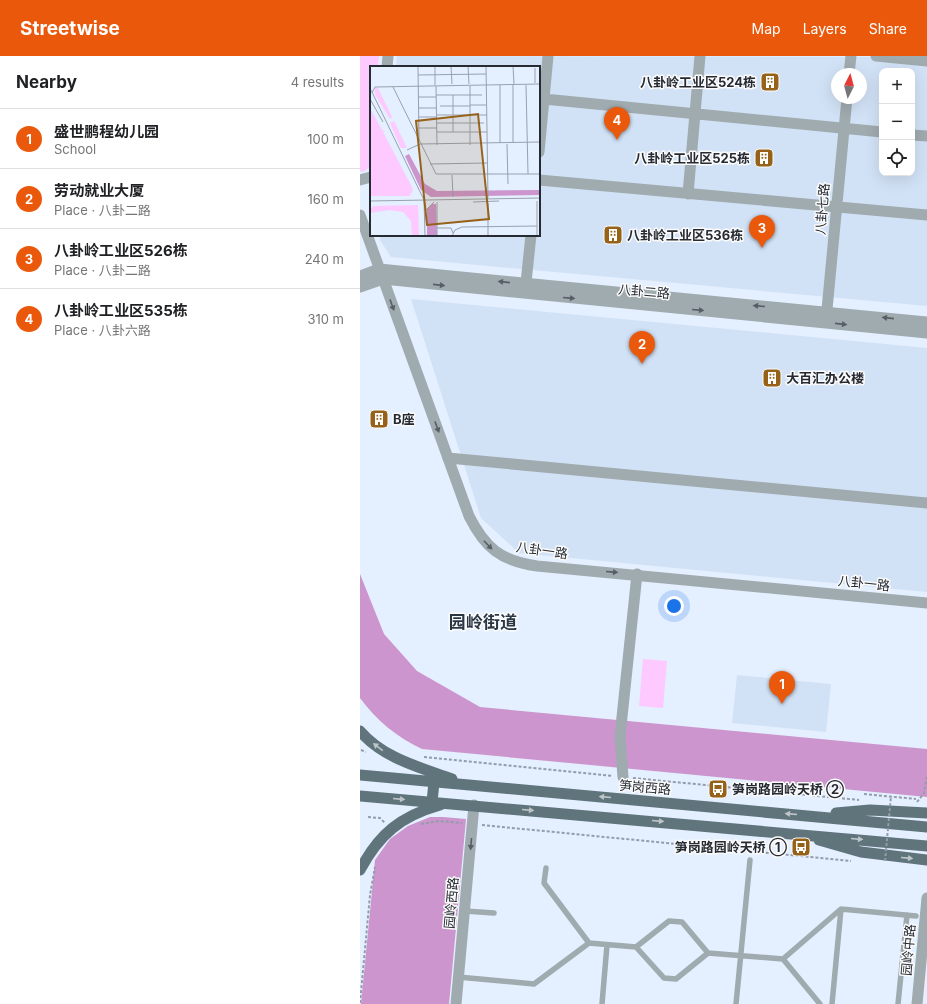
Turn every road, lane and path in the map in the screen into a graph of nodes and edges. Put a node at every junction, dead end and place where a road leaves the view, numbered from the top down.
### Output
1 (388, 56) edge
2 (548, 56) edge
3 (700, 56) edge
4 (851, 56) edge
5 (876, 56) edge
6 (927, 61) edge
7 (387, 66) edge
8 (850, 68) edge
9 (544, 99) junction
10 (846, 104) edge
11 (695, 114) junction
12 (844, 128) junction
13 (879, 132) edge
14 (915, 135) edge
15 (927, 136) edge
16 (540, 137) edge
17 (370, 177) edge
18 (360, 180) edge
19 (540, 180) edge
20 (688, 194) junction
21 (837, 207) junction
22 (360, 215) edge
23 (927, 215) edge
24 (372, 236) edge
25 (531, 236) edge
26 (371, 246) junction
27 (381, 274) junction
28 (360, 276) edge
29 (360, 287) edge
30 (526, 289) junction
31 (826, 317) junction
32 (927, 322) edge
33 (927, 333) edge
34 (448, 458) junction
35 (927, 503) edge
36 (637, 574) junction
37 (927, 603) edge
38 (360, 731) edge
39 (419, 757) dead end
40 (360, 775) edge
41 (624, 777) junction
42 (927, 777) edge
43 (434, 782) junction
44 (466, 784) junction
45 (864, 794) dead end
46 (360, 796) edge
47 (891, 796) junction
48 (916, 799) dead end
49 (864, 800) dead end
50 (432, 802) junction
51 (887, 802) dead end
52 (916, 802) dead end
53 (448, 803) junction
54 (895, 803) dead end
55 (474, 805) junction
56 (927, 813) edge
57 (380, 814) dead end
58 (806, 816) junction
59 (368, 817) dead end
60 (380, 818) junction
61 (386, 823) dead end
62 (467, 823) dead end
63 (477, 824) dead end
64 (417, 825) dead end
65 (927, 827) edge
66 (801, 834) junction
67 (927, 846) edge
68 (750, 860) dead end
69 (927, 860) edge
70 (885, 861) dead end
71 (857, 862) dead end
72 (879, 864) dead end
73 (886, 865) dead end
74 (375, 866) dead end
75 (546, 868) dead end
76 (360, 870) edge
77 (927, 898) edge
78 (841, 908) junction
79 (465, 910) junction
80 (494, 913) dead end
81 (907, 915) junction
82 (916, 916) dead end
83 (588, 943) junction
84 (607, 945) junction
85 (636, 947) junction
86 (708, 954) junction
87 (741, 956) junction
88 (782, 959) junction
89 (458, 977) junction
90 (360, 1003) edge
91 (456, 1004) edge
92 (602, 1004) edge
93 (736, 1004) edge
94 (820, 1004) edge
95 (832, 1004) edge
96 (898, 1004) edge
97 (917, 1004) edge

1 - 7 street
2 - 9 street
3 - 11 street
4 - 8 street
5 - 6 street
9 - 11 street
9 - 16 street
10 - 12 street, 八卦七路
11 - 12 street
11 - 20 street
12 - 13 street
12 - 21 street, 八卦七路
14 - 15 street
17 - 18 street
19 - 20 street
20 - 21 street
21 - 23 street
21 - 31 street, 八卦七路
22 - 26 street, 八卦一路
24 - 26 street
25 - 30 street
26 - 27 street, 八卦一路
27 - 28 street, 八卦二路
27 - 29 street, 八卦二路
27 - 30 street, 八卦二路
27 -> 34 street, 八卦一路
30 - 31 street, 八卦二路
32 -> 31 street, 八卦二路
31 -> 33 street, 八卦二路
34 - 35 street
34 -> 36 street, 八卦一路
36 - 37 street, 八卦一路
36 - 41 street
44 -> 38 main road
39 - 41 path
40 - 43 main road, 笋岗西路
41 - 49 path
42 - 52 path
43 - 44 main road, 笋岗西路
43 - 50 main road
58 -> 44 main road, 笋岗西路
45 - 47 path
46 -> 50 main road
47 - 48 path
47 - 70 path, bridge
50 - 53 main road
51 - 54 path
53 - 55 main road
53 - 76 main road
55 -> 66 main road
55 -> 79 street, 园岭西路
56 - 58 main road
57 - 60 path
58 - 65 main road, 笋岗西路
59 - 60 path
60 - 61 path
62 - 64 path
63 - 71 path
66 -> 67 main road
66 -> 69 main road
68 - 87 lane
72 - 73 path
74 - 90 path
75 - 83 lane
77 - 97 street, 园岭中路
78 - 81 lane
78 - 88 lane
78 - 95 lane
79 - 80 lane
79 - 89 street, 园岭西路
81 - 82 lane
81 - 96 lane
83 - 84 lane
83 - 89 lane
84 - 85 lane
84 - 92 lane
85 - 86 lane
85 - 86 lane
86 - 87 lane
87 - 88 lane
87 - 93 lane
88 - 94 lane
89 - 91 street, 园岭西路

